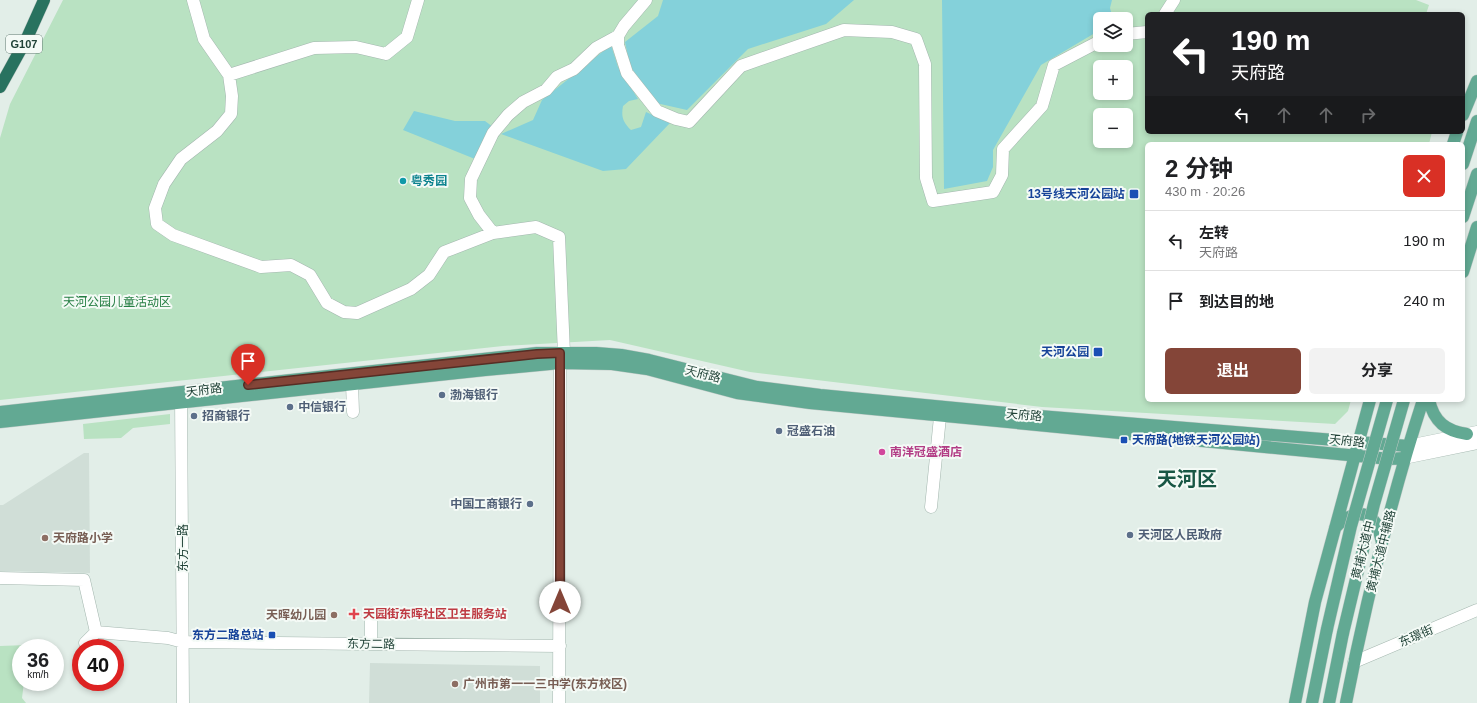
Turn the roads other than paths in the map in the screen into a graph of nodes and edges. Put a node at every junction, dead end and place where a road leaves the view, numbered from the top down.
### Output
1 (44, 0) edge
2 (193, 0) edge
3 (418, 0) edge
4 (646, 0) edge
5 (1174, 0) edge
6 (1166, 12) edge
7 (1145, 32) edge
8 (1133, 33) edge
9 (618, 36) junction
10 (1093, 45) edge
11 (229, 75) junction
12 (1477, 81) edge
13 (0, 87) edge
14 (1465, 110) edge
15 (1477, 121) edge
16 (1465, 158) edge
17 (1477, 174) edge
18 (1465, 211) edge
19 (1477, 227) edge
20 (493, 232) junction
21 (1465, 266) edge
22 (561, 356) junction
23 (352, 383) junction
24 (182, 398) junction
25 (1369, 402) edge
26 (1386, 402) edge
27 (1403, 402) edge
28 (1421, 402) edge
29 (1430, 402) edge
30 (941, 411) junction
31 (0, 412) edge
32 (353, 412) dead end
33 (0, 422) edge
34 (1472, 433) edge
35 (1357, 442) junction
36 (1477, 443) edge
37 (1408, 446) junction
38 (1354, 456) junction
39 (1404, 458) junction
40 (930, 507) dead end
41 (1334, 530) junction
42 (1382, 542) junction
43 (0, 578) edge
44 (1477, 610) edge
45 (371, 613) dead end
46 (96, 632) junction
47 (90, 639) edge
48 (183, 642) junction
49 (371, 644) junction
50 (560, 646) junction
51 (1354, 662) junction
52 (183, 703) edge
53 (559, 703) edge
54 (1295, 703) edge
55 (1312, 703) edge
56 (1329, 703) edge
57 (1346, 703) edge

1 - 13 highway, G107
2 - 11 street
3 - 11 street
4 - 9 street
5 - 6 street
7 - 8 street
9 - 10 street
9 - 20 street
11 - 20 street
12 - 14 main road
15 - 16 main road
17 - 18 main road
19 - 21 main road
20 - 22 street
22 - 23 main road, 天府路
22 - 24 main road, 天府路
22 - 30 main road, 天府路
22 - 50 street
23 - 24 main road, 天府路
23 - 32 street
24 - 31 main road, 天府路
24 - 33 main road, 天府路
24 - 48 street, 东方一路
25 - 35 main road
26 - 55 main road, 黄埔大道中, bridge
27 - 56 main road, 黄埔大道中, bridge
28 - 37 main road, 黄埔大道中辅路
29 - 34 main road
30 - 35 main road, 天府路
30 - 38 main road, 天府路
30 - 40 street
34 - 37 street
35 - 37 main road, 天府路
35 - 38 main road
36 - 39 street
37 - 39 main road, 黄埔大道中辅路
38 - 39 main road, 天府路
38 - 41 main road
39 - 42 main road, 黄埔大道中辅路
41 - 42 main road
41 - 54 main road
42 - 51 main road, 黄埔大道中辅路
43 - 46 street
44 - 51 street, 东璟街
45 - 49 street
46 - 47 street
46 - 48 street, 东方二路
48 - 49 street, 东方二路
48 - 52 street, 东方一路
49 - 50 street, 东方二路
50 - 53 street
51 - 57 main road, 黄埔大道中辅路

